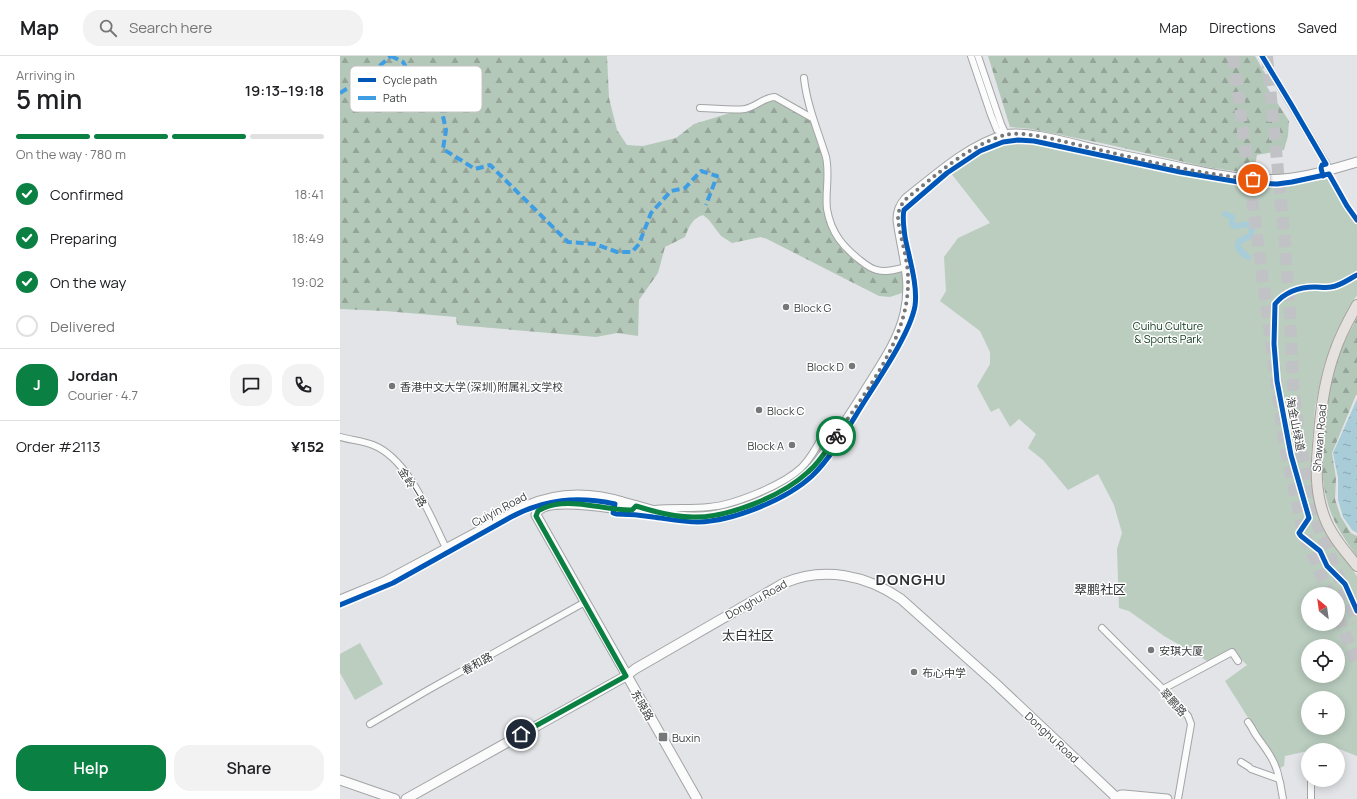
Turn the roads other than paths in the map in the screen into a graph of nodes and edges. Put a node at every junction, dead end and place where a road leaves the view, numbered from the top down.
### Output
1 (971, 56) edge
2 (978, 56) edge
3 (1262, 56) edge
4 (804, 78) dead end
5 (700, 108) dead end
6 (812, 118) junction
7 (1006, 135) junction
8 (1357, 162) edge
9 (1330, 170) junction
10 (906, 266) junction
11 (1357, 305) edge
12 (827, 427) dead end
13 (340, 437) edge
14 (636, 506) junction
15 (649, 510) junction
16 (446, 548) junction
17 (1357, 566) edge
18 (340, 600) edge
19 (585, 602) junction
20 (1102, 628) dead end
21 (1238, 661) dead end
22 (626, 676) junction
23 (1163, 689) junction
24 (1248, 722) dead end
25 (370, 724) dead end
26 (1241, 762) dead end
27 (1279, 779) junction
28 (340, 780) edge
29 (340, 786) edge
30 (1311, 787) edge
31 (1117, 798) edge
32 (379, 799) edge
33 (395, 799) edge
34 (406, 799) edge
35 (697, 799) edge
36 (1167, 799) edge
37 (1178, 799) edge
38 (1283, 799) edge
39 (1311, 799) edge

1 - 7 street
2 - 7 street
3 - 9 street
4 - 6 street
5 - 6 street
6 - 10 street
7 - 9 street, Cuiyin Road
7 - 10 street, Cuiyin Road
8 - 9 street, Cuiyin Road
10 - 15 street, Cuiyin Road
11 - 17 main road, Shawan Road
12 - 15 street
13 - 16 street, 金岭一路
14 - 15 street, Cuiyin Road
14 - 16 street, Cuiyin Road
14 - 19 street, 东晓路
16 - 18 street, Cuiyin Road
19 - 22 street, 东晓路
19 - 25 street, 春和路
20 - 23 street, 翠鹏路
21 - 23 street
22 - 31 street, Donghu Road
22 - 34 street, Donghu Road
22 - 35 street, 东晓路
23 - 37 street, 翠鹏路
24 - 27 street
26 - 27 street
27 - 38 street
28 - 33 street
29 - 32 street
30 - 39 street
31 - 36 street

